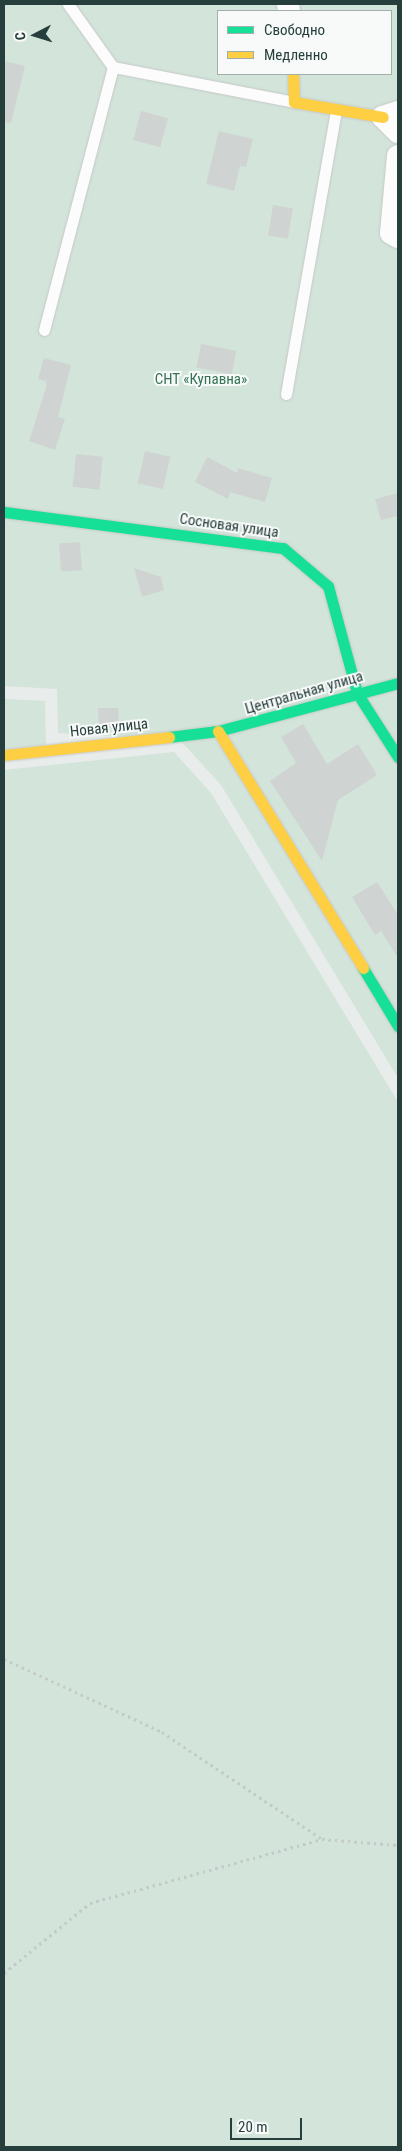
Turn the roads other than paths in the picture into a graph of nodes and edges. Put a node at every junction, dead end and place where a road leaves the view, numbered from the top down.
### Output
1 (68, 4) edge
2 (113, 67) junction
3 (292, 75) edge
4 (294, 102) junction
5 (336, 109) junction
6 (393, 120) edge
7 (398, 156) edge
8 (398, 237) edge
9 (44, 330) dead end
10 (286, 394) dead end
11 (4, 512) edge
12 (398, 684) edge
13 (357, 693) junction
14 (218, 732) junction
15 (4, 755) edge
16 (398, 757) edge
17 (398, 1026) edge

1 - 2 lane
2 - 4 lane
2 - 9 lane
3 - 4 street
4 - 5 street
5 - 6 street
5 - 10 lane
7 - 8 street
11 - 13 street, Сосновая улица
12 - 13 street, Центральная улица
13 - 14 street, Центральная улица
13 - 16 street, Сосновая улица
14 - 15 street, Новая улица
14 - 17 street

